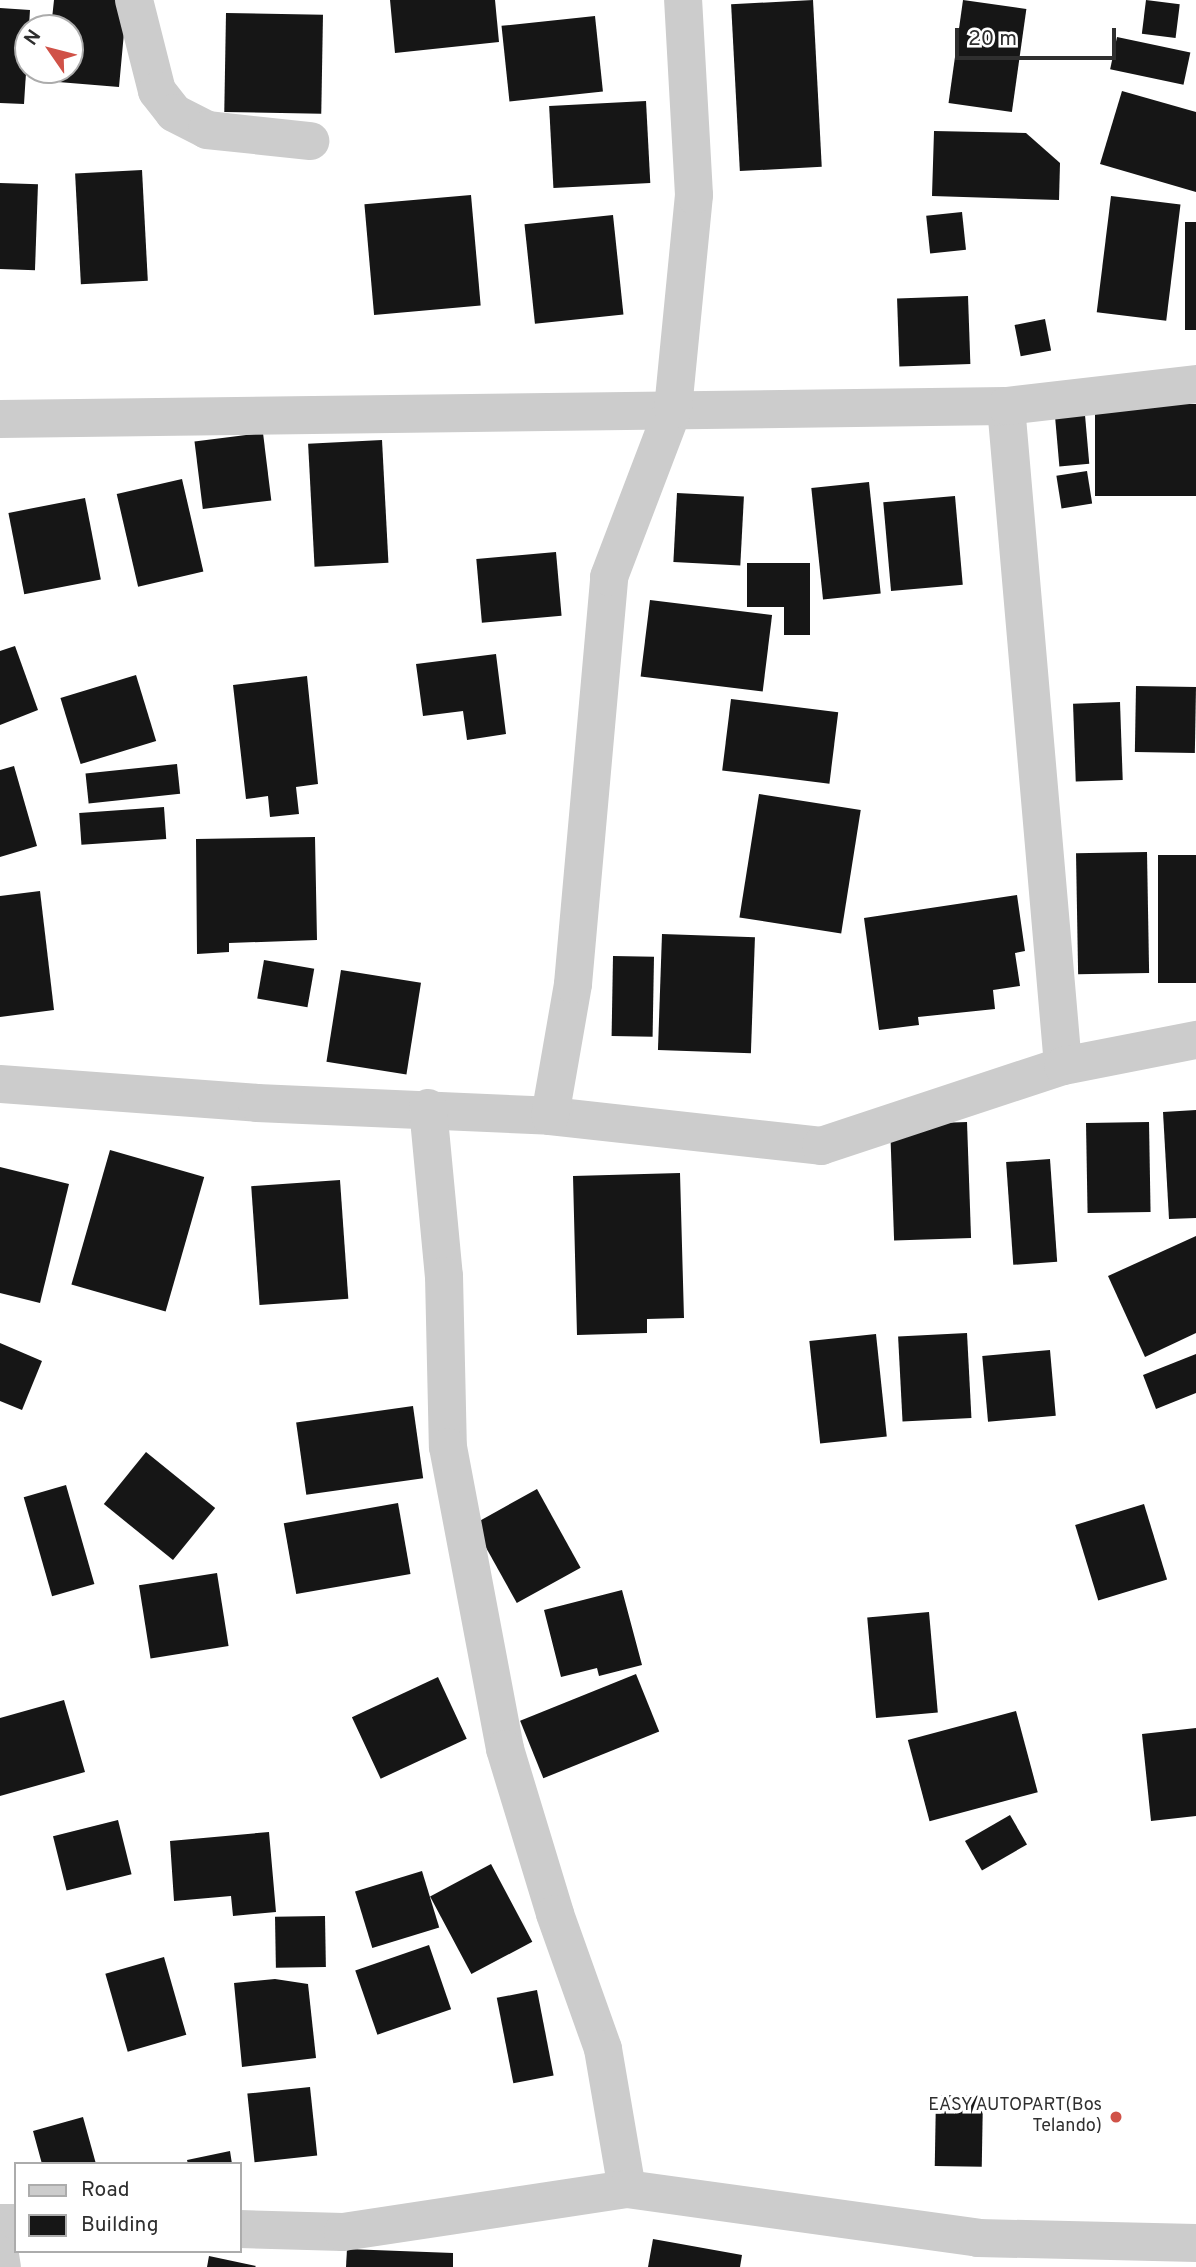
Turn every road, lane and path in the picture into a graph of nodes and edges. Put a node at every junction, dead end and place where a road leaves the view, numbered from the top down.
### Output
1 (134, 0) edge
2 (683, 0) edge
3 (310, 141) dead end
4 (1196, 384) edge
5 (1006, 406) junction
6 (673, 409) junction
7 (0, 419) edge
8 (1196, 1040) edge
9 (1063, 1066) junction
10 (0, 1084) edge
11 (428, 1108) junction
12 (550, 1116) junction
13 (627, 2189) junction
14 (242, 2229) edge
15 (1196, 2243) edge
16 (0, 2255) edge
17 (2, 2267) edge

1 - 3 street
2 - 6 street
4 - 5 street
5 - 6 street
5 - 9 street
6 - 7 street
6 - 12 street
8 - 9 street
9 - 12 street
10 - 11 street
11 - 12 street
11 - 13 street
13 - 14 street
13 - 15 street
16 - 17 street

